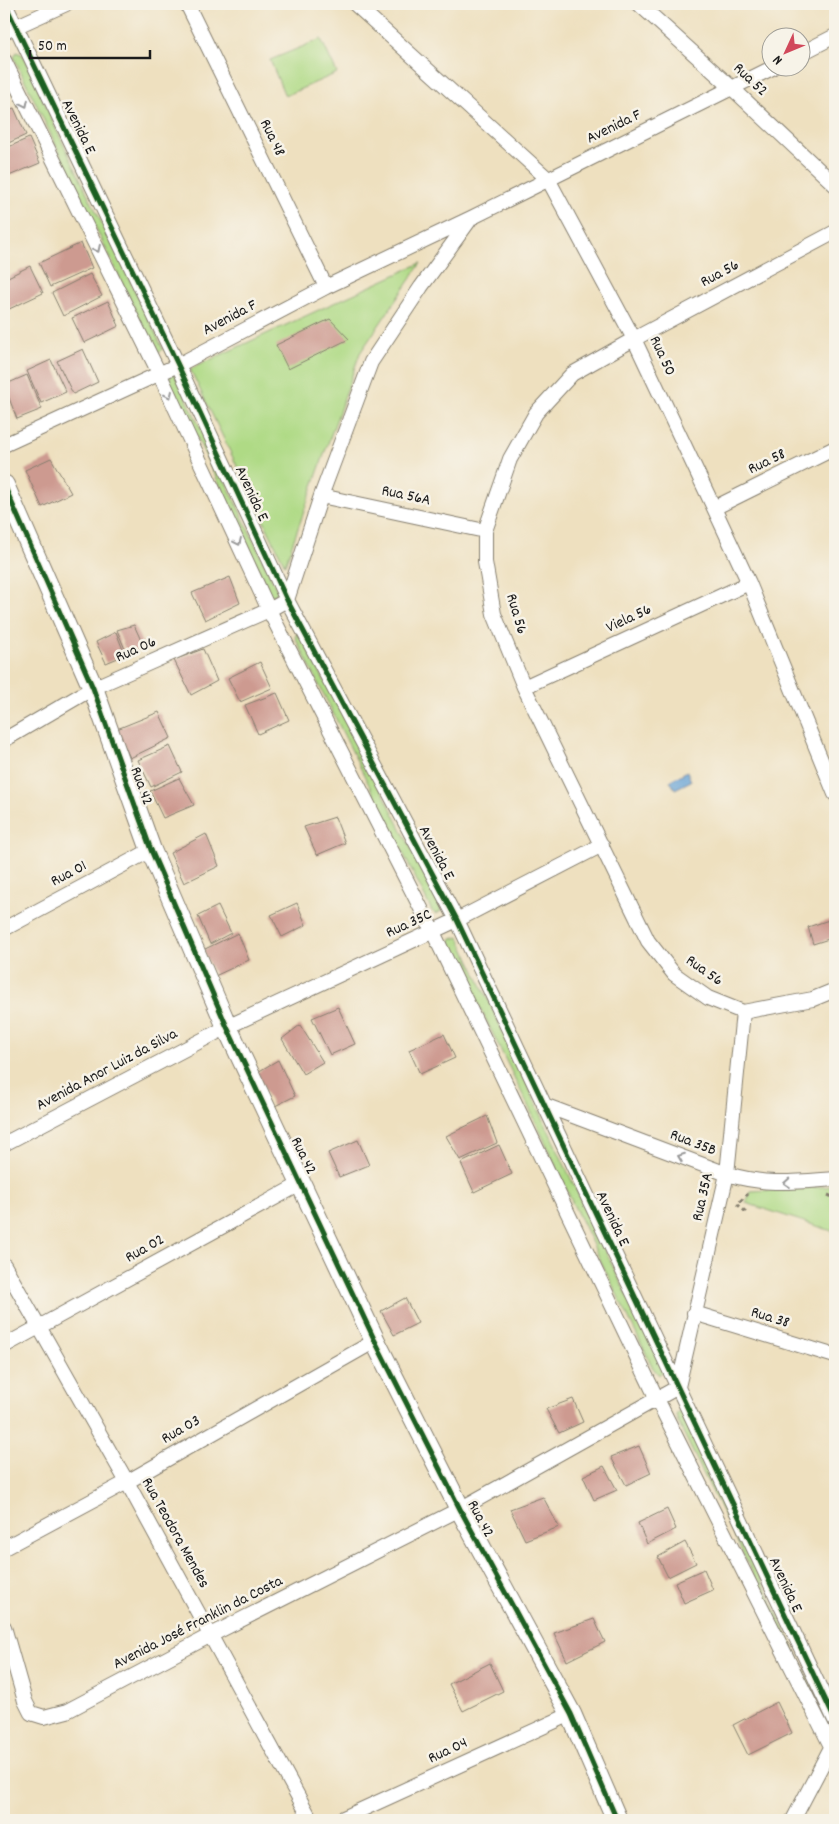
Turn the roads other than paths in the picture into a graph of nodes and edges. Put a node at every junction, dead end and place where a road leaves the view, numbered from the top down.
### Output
1 (5, 4) edge
2 (66, 4) edge
3 (187, 4) edge
4 (356, 4) edge
5 (638, 4) edge
6 (10, 29) edge
7 (835, 36) edge
8 (812, 48) edge
9 (4, 60) edge
10 (762, 73) edge
11 (732, 88) junction
12 (548, 179) junction
13 (835, 185) edge
14 (471, 218) junction
15 (835, 232) edge
16 (326, 287) junction
17 (634, 338) junction
18 (178, 365) junction
19 (159, 373) junction
20 (4, 445) edge
21 (835, 448) edge
22 (4, 485) edge
23 (320, 496) junction
24 (714, 508) junction
25 (485, 530) junction
26 (748, 583) junction
27 (287, 600) junction
28 (269, 610) junction
29 (524, 687) junction
30 (93, 688) junction
31 (4, 740) edge
32 (835, 794) edge
33 (602, 845) junction
34 (151, 850) junction
35 (457, 920) junction
36 (4, 929) edge
37 (433, 932) junction
38 (835, 990) edge
39 (742, 1012) junction
40 (227, 1027) junction
41 (544, 1106) junction
42 (4, 1144) edge
43 (727, 1174) junction
44 (835, 1179) edge
45 (302, 1183) junction
46 (4, 1264) edge
47 (694, 1313) junction
48 (39, 1327) junction
49 (375, 1340) junction
50 (4, 1346) edge
51 (835, 1356) edge
52 (678, 1387) junction
53 (657, 1399) junction
54 (127, 1482) junction
55 (460, 1509) junction
56 (4, 1548) edge
57 (787, 1618) junction
58 (4, 1627) edge
59 (772, 1627) junction
60 (211, 1635) junction
61 (571, 1714) junction
62 (835, 1720) edge
63 (834, 1745) edge
64 (311, 1820) edge
65 (339, 1820) edge
66 (617, 1820) edge
67 (794, 1820) edge

1 - 6 street, Avenida E
2 - 6 street
3 - 16 street, Rua 48
4 - 12 street, Rua 50
5 - 11 street, Rua 52
6 - 18 street, Avenida E
7 - 8 street
9 -> 19 street, Avenida E
10 - 11 street, Avenida F
11 - 12 street, Avenida F
11 - 13 street, Rua 52
12 - 14 street, Avenida F
12 - 17 street, Rua 50
14 - 16 street, Avenida F
14 - 23 street, Avenida F
15 - 17 street, Rua 56
16 - 18 street, Avenida F
17 - 24 street, Rua 50
17 - 25 street, Rua 56
18 - 19 street, Avenida F
18 - 27 street, Avenida E
19 - 20 street, Avenida F
19 -> 28 street, Avenida E
21 - 24 street, Rua 58
22 - 30 street, Rua 42
23 - 25 street, Rua 56A
23 - 27 street, Avenida F
24 - 26 street, Rua 50
25 - 29 street, Rua 56
26 - 29 street, Viela 56
26 - 32 street, Rua 50
27 - 28 street, Rua 06
27 - 35 street, Avenida E
28 - 30 street, Rua 06
28 - 37 street, Avenida E
29 - 33 street, Rua 56
30 - 31 street, Rua 06
30 - 34 street, Rua 42
33 - 35 street, Rua 35C
33 - 39 street, Rua 56
34 - 36 street, Rua 01
34 - 40 street, Rua 42
35 - 37 street, Rua 35C
35 - 41 street, Avenida E
37 - 40 street, Rua 35C
37 - 53 street, Avenida E
38 - 39 street
39 - 43 street, Rua 35A
40 - 42 street, Avenida Anor Luiz da Silva
40 - 45 street, Rua 42
43 -> 41 street, Rua 35B
41 - 52 street, Avenida E
44 -> 43 street, Rua 35B
43 - 47 street, Rua 35A
45 - 48 street, Rua 02
45 - 49 street, Rua 42
46 - 48 street, Rua Teodora Mendes
47 - 51 street, Rua 38
47 - 52 street, Rua 35A
48 - 50 street, Rua 02
48 - 54 street, Rua Teodora Mendes
49 - 54 street, Rua 03
49 - 55 street, Rua 42
52 - 53 street
52 - 57 street, Avenida E
53 - 55 street
53 - 59 street, Avenida E
54 - 56 street, Rua 03
54 - 60 street, Rua Teodora Mendes
55 - 60 street, Avenida José Franklin da Costa
55 - 61 street, Rua 42
57 - 59 street
57 - 62 street, Avenida E
58 - 60 street, Avenida José Franklin da Costa
59 - 63 street, Avenida E
60 - 64 street, Rua Teodora Mendes
61 - 65 street, Rua 04
61 - 66 street, Rua 42
63 - 67 street

